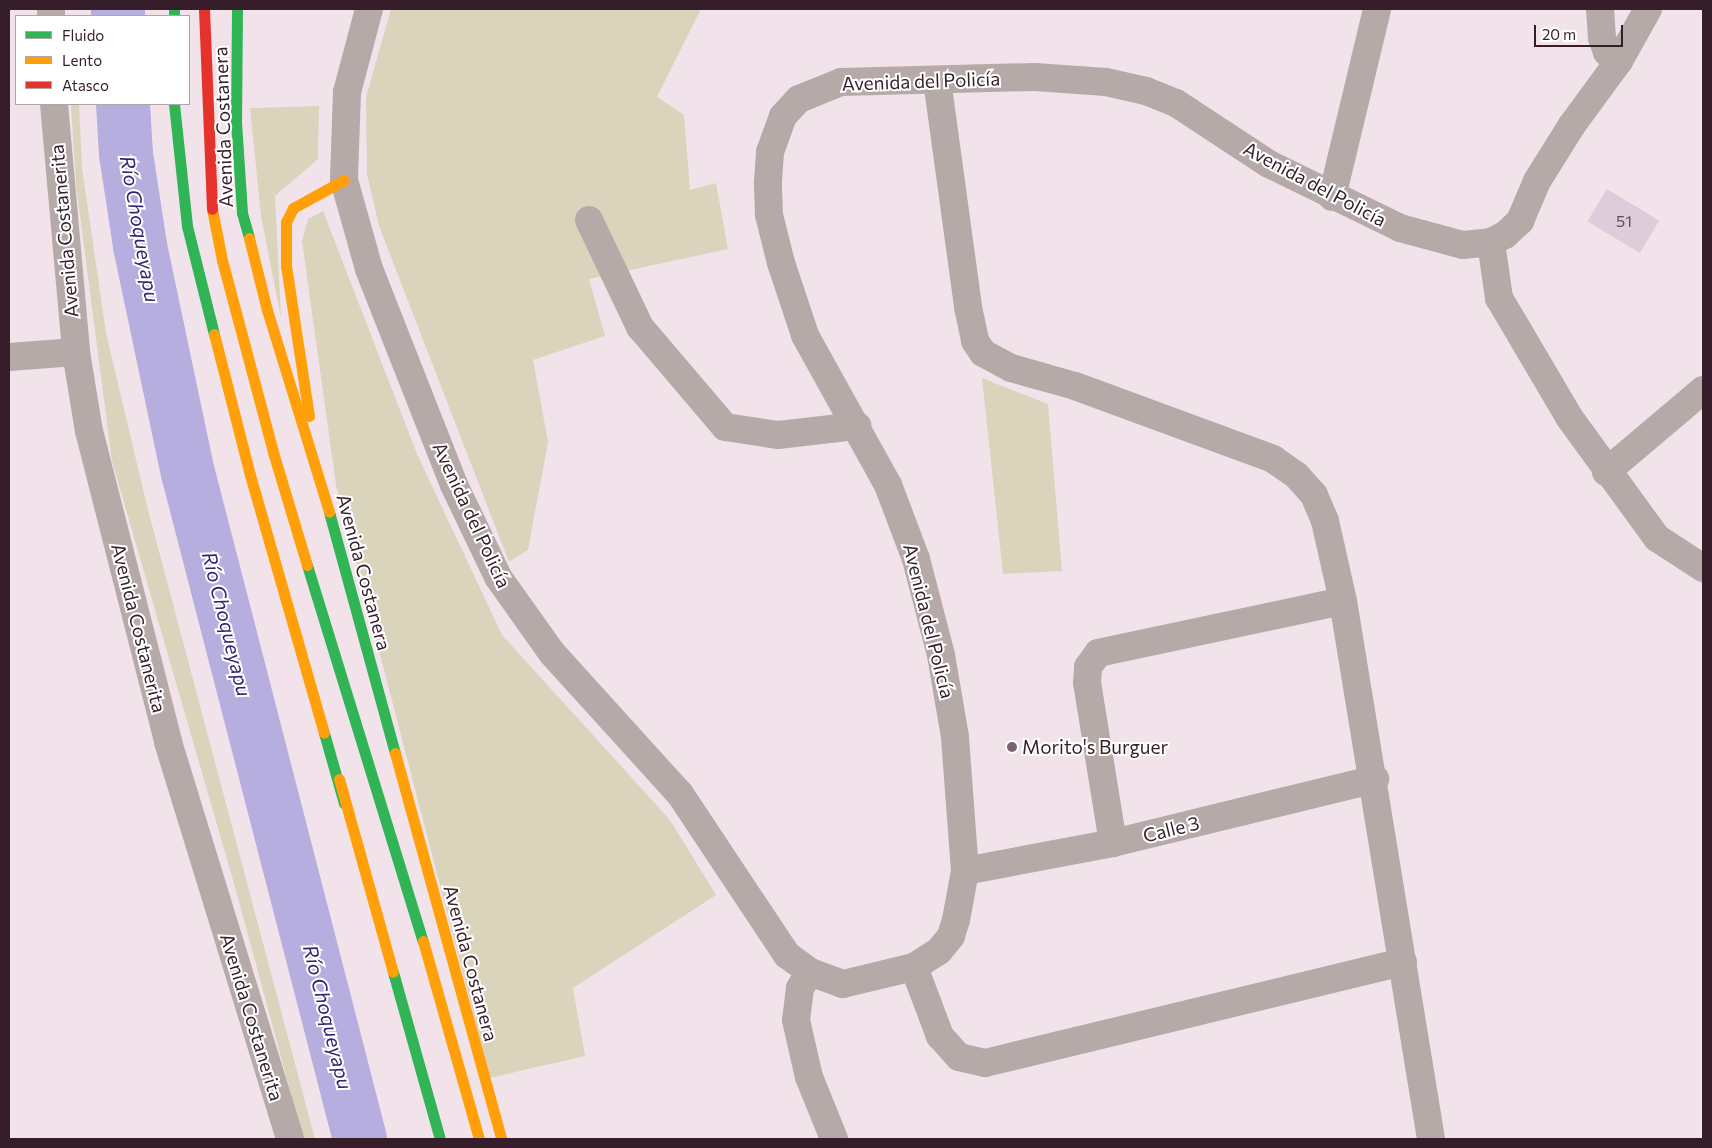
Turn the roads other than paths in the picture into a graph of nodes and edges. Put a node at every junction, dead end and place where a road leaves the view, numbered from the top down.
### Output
1 (204, 9) edge
2 (237, 9) edge
3 (369, 9) edge
4 (1600, 9) edge
5 (1648, 9) edge
6 (1372, 12) edge
7 (1619, 61) junction
8 (937, 80) junction
9 (54, 105) edge
10 (174, 105) edge
11 (344, 180) junction
12 (1332, 197) junction
13 (589, 220) dead end
14 (1491, 242) junction
15 (76, 352) junction
16 (9, 357) edge
17 (1703, 390) edge
18 (857, 426) junction
19 (272, 452) junction
20 (318, 471) junction
21 (1606, 472) junction
22 (1703, 568) edge
23 (300, 588) dead end
24 (1343, 601) junction
25 (312, 647) dead end
26 (1374, 779) junction
27 (344, 803) junction
28 (1113, 843) junction
29 (965, 871) junction
30 (1403, 962) junction
31 (914, 967) junction
32 (810, 972) junction
33 (290, 1139) edge
34 (440, 1139) edge
35 (479, 1139) edge
36 (501, 1139) edge
37 (834, 1139) edge
38 (1431, 1139) edge

1 - 19 main road
2 - 20 main road, Avenida Costanera
3 - 11 street, Avenida del Policía
4 - 7 street
5 - 7 street, Avenida del Policía
6 - 12 street
7 - 14 street, Avenida del Policía
8 - 12 street, Avenida del Policía
8 - 18 street, Avenida del Policía
8 - 24 street
9 - 15 street, Avenida Costanerita
10 - 27 main road
11 - 20 main road
11 - 32 street, Avenida del Policía
12 - 14 street, Avenida del Policía
13 - 18 street
14 - 21 street
15 - 16 street
15 - 33 street, Avenida Costanerita
17 - 21 street
18 - 29 street, Avenida del Policía
19 - 23 main road
19 - 35 main road
20 - 36 main road, Avenida Costanera
21 - 22 street
24 - 26 street
24 - 28 street
25 - 27 main road
26 - 28 street, Calle 3
26 - 30 street
27 - 34 main road
28 - 29 street, Calle 3
29 - 31 street, Avenida del Policía
30 - 31 street
30 - 38 street
31 - 32 street, Avenida del Policía
32 - 37 street

